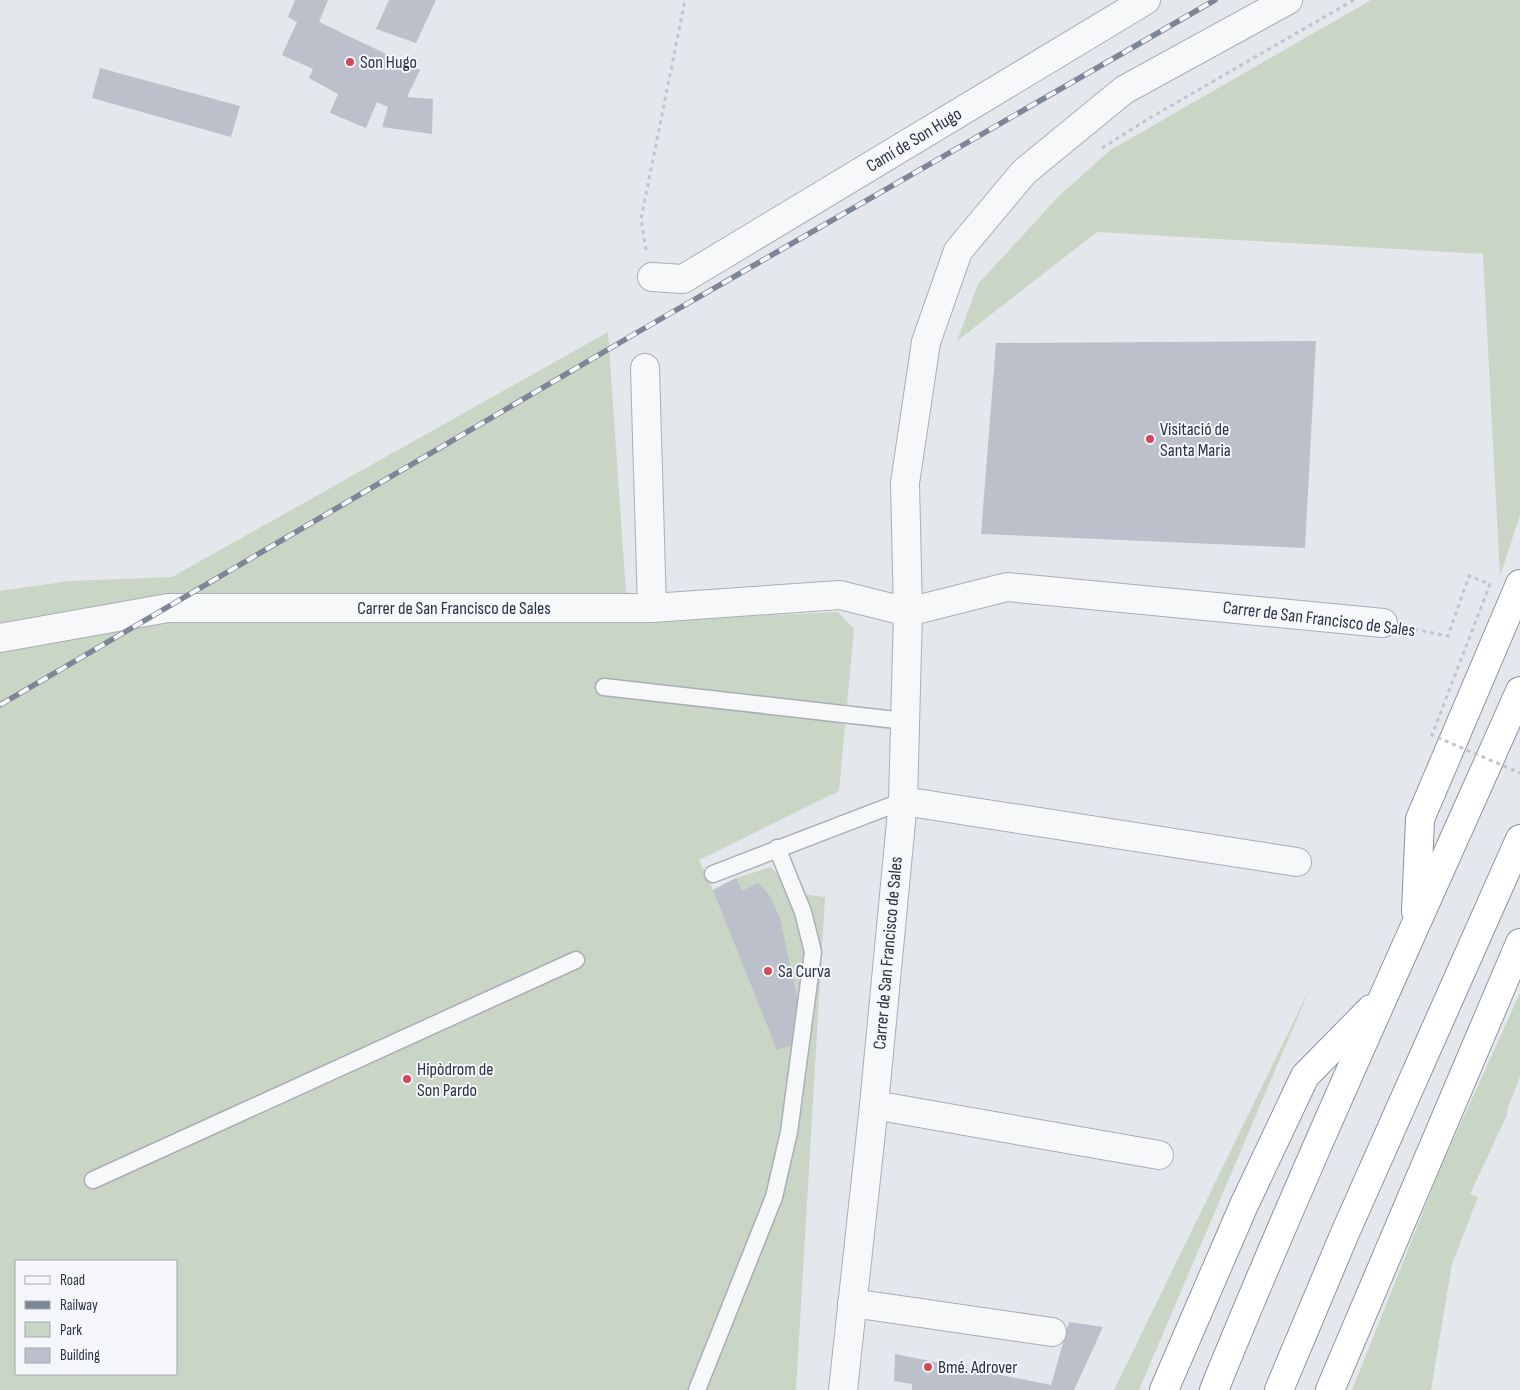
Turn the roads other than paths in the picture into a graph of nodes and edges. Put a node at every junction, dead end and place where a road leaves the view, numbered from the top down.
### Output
1 (1146, 0) edge
2 (1288, 0) edge
3 (652, 277) road end
4 (646, 368) dead end
5 (1520, 584) edge
6 (652, 608) junction
7 (908, 612) junction
8 (1383, 623) road end
9 (0, 638) edge
10 (604, 687) dead end
11 (1520, 691) edge
12 (905, 721) junction
13 (902, 801) junction
14 (1520, 839) edge
15 (777, 848) junction
16 (1297, 862) dead end
17 (713, 874) dead end
18 (1415, 927) junction
19 (1520, 943) edge
20 (576, 960) dead end
21 (1384, 995) junction
22 (874, 1105) junction
23 (1160, 1155) dead end
24 (93, 1180) dead end
25 (852, 1303) junction
26 (1052, 1332) dead end
27 (697, 1390) edge
28 (843, 1390) edge
29 (1164, 1390) edge
30 (1214, 1390) edge
31 (1279, 1390) edge
32 (1330, 1390) edge

1 - 3 street, Camí de Son Hugo
2 - 7 street
4 - 6 street
5 - 18 highway
6 - 7 street, Carrer de San Francisco de Sales
6 - 9 street, Carrer de San Francisco de Sales
7 - 8 street, Carrer de San Francisco de Sales
7 - 12 street, Carrer de San Francisco de Sales
10 - 12 lane
11 - 18 highway
12 - 13 street, Carrer de San Francisco de Sales
13 - 15 lane
13 - 16 street
13 - 22 street, Carrer de San Francisco de Sales
14 - 31 highway
15 - 17 lane
15 - 27 lane
18 - 21 highway
19 - 32 highway
20 - 24 lane
21 - 29 highway
21 - 30 highway
22 - 23 street
22 - 25 street, Carrer de San Francisco de Sales
25 - 26 street
25 - 28 street, Carrer de San Francisco de Sales

